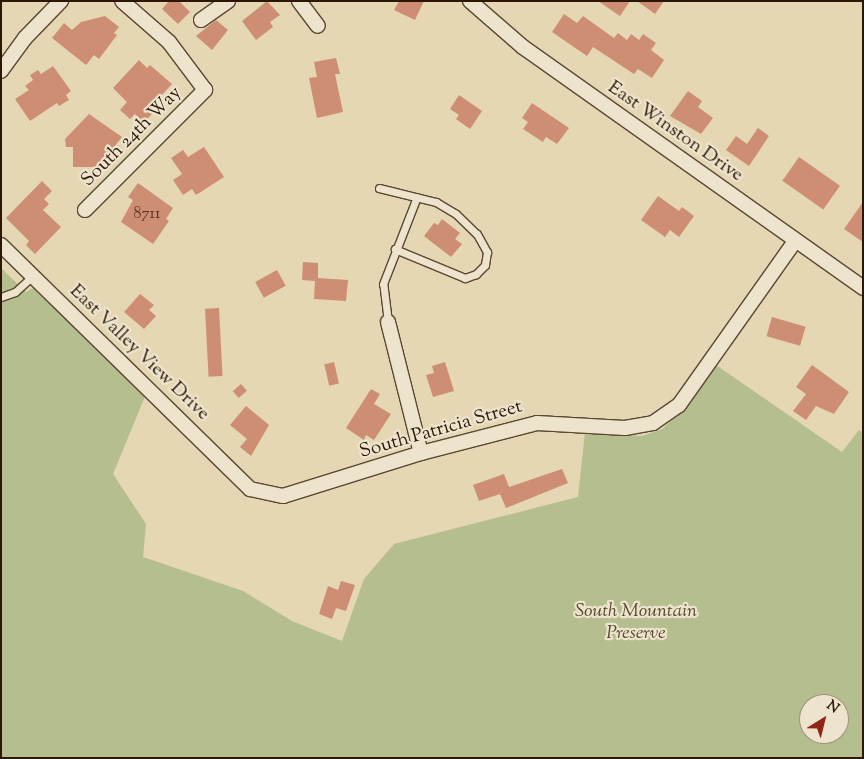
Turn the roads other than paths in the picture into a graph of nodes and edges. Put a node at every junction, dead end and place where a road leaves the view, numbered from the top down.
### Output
1 (61, 1) edge
2 (122, 1) edge
3 (228, 1) edge
4 (299, 1) edge
5 (470, 1) edge
6 (200, 20) dead end
7 (318, 26) dead end
8 (1, 71) edge
9 (379, 188) dead end
10 (417, 197) junction
11 (85, 210) dead end
12 (795, 241) junction
13 (1, 245) edge
14 (395, 249) junction
15 (33, 276) junction
16 (863, 288) edge
17 (1, 297) edge
18 (388, 322) joint
19 (421, 453) junction
20 (250, 489) joint

1 - 8 street
2 - 11 street, South 24th Way
3 - 6 street
4 - 7 street
5 - 12 street, East Winston Drive
9 - 10 lane
10 - 14 lane
10 - 14 lane
12 - 16 street, East Winston Drive
12 - 19 street, South Patricia Street
13 - 15 street, East Valley View Drive
14 - 18 lane
15 - 17 lane
15 - 20 street, East Valley View Drive
18 - 19 street
19 - 20 street, South Patricia Street

